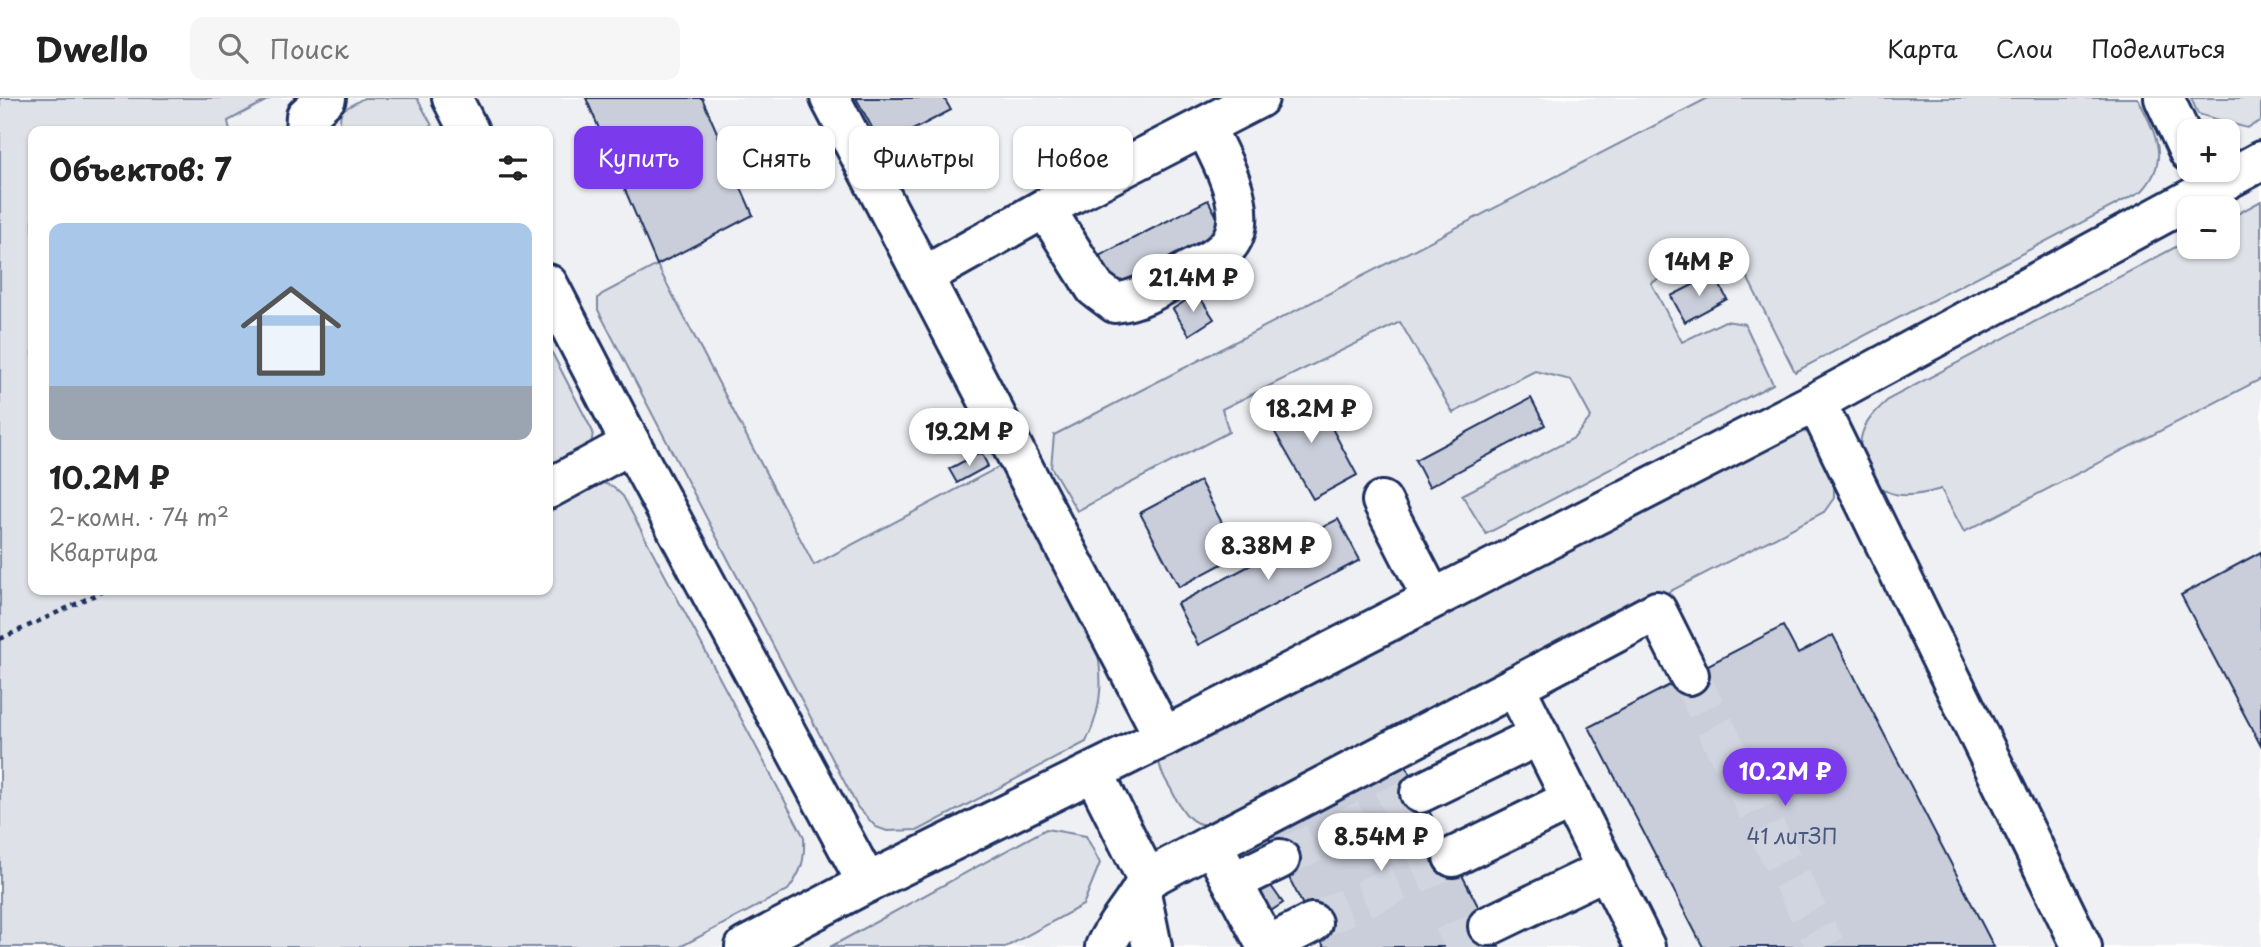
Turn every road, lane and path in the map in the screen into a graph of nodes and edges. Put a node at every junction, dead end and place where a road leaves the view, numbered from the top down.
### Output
1 (326, 98) edge
2 (452, 98) edge
3 (830, 98) edge
4 (1259, 98) edge
5 (2164, 98) edge
6 (305, 126) edge
7 (466, 126) edge
8 (1205, 126) junction
9 (2177, 126) edge
10 (2261, 161) edge
11 (2240, 167) edge
12 (2197, 182) edge
13 (1045, 208) junction
14 (924, 276) junction
15 (553, 294) edge
16 (1816, 402) junction
17 (631, 444) junction
18 (553, 486) edge
19 (1381, 501) dead end
20 (95, 595) edge
21 (1433, 597) junction
22 (0, 639) edge
23 (1689, 676) tunnel mouth
24 (1515, 686) junction
25 (1540, 735) junction
26 (1164, 737) junction
27 (1094, 773) junction
28 (1420, 793) tunnel mouth
29 (1572, 799) junction
30 (1212, 844) junction
31 (1453, 857) tunnel mouth
32 (1280, 859) tunnel mouth
33 (1607, 869) junction
34 (867, 883) junction
35 (1233, 883) junction
36 (1144, 886) junction
37 (1312, 923) tunnel mouth
38 (1488, 926) tunnel mouth
39 (745, 947) edge
40 (1105, 947) edge
41 (1152, 947) edge
42 (1267, 947) edge
43 (1645, 947) edge
44 (2082, 947) edge

1 - 6 lane
2 - 7 lane
3 - 14 lane
4 - 8 lane
5 - 9 lane
8 - 13 lane
8 - 13 lane
10 - 11 lane
12 - 16 lane
13 - 14 lane
14 - 26 lane
15 - 17 lane
16 - 21 lane
16 - 44 lane
17 - 18 lane
17 - 34 lane
19 - 21 lane
20 - 22 path
21 - 26 lane
23 - 24 lane
24 - 25 lane
24 - 30 lane
25 - 28 lane
25 - 29 lane
26 - 27 lane
27 - 34 lane
27 - 36 lane
29 - 31 lane
29 - 33 lane
30 - 35 lane
30 - 36 lane
32 - 35 lane
33 - 38 lane
33 - 43 lane
34 - 39 lane
35 - 42 lane
36 - 40 lane
36 - 41 lane
37 - 42 lane

